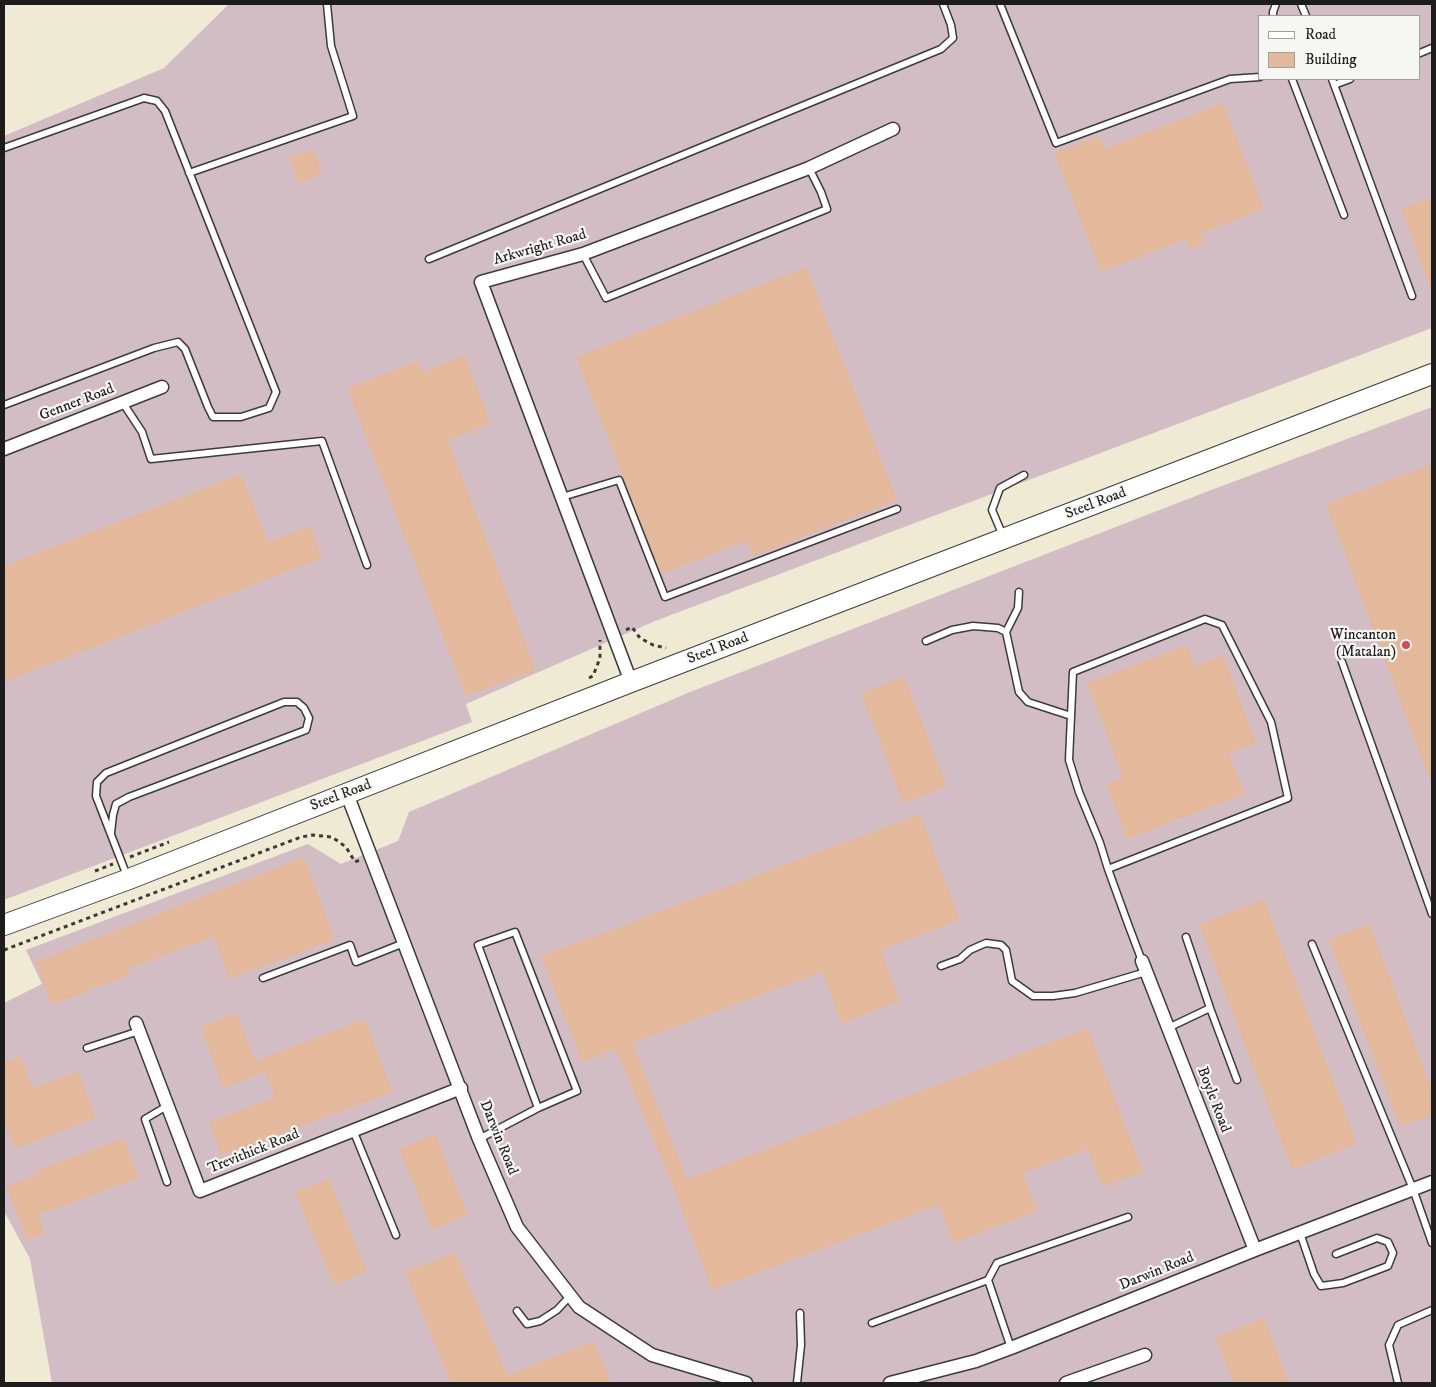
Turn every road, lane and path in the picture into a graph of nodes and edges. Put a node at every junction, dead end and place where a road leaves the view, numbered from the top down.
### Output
1 (327, 4) edge
2 (944, 4) edge
3 (1000, 4) edge
4 (1258, 77) edge
5 (1292, 80) edge
6 (1333, 82) edge
7 (893, 129) dead end
8 (4, 148) edge
9 (809, 168) junction
10 (189, 173) junction
11 (1344, 215) dead end
12 (583, 254) junction
13 (429, 259) dead end
14 (1412, 296) dead end
15 (1432, 374) edge
16 (162, 387) dead end
17 (123, 402) junction
18 (4, 405) edge
19 (4, 449) edge
20 (1024, 475) dead end
21 (562, 497) junction
22 (897, 509) dead end
23 (1004, 539) junction
24 (367, 565) dead end
25 (1019, 592) dead end
26 (1006, 632) junction
27 (926, 641) dead end
28 (1342, 662) dead end
29 (631, 682) junction
30 (1071, 716) junction
31 (347, 794) junction
32 (111, 833) junction
33 (370, 856) junction
34 (1108, 869) junction
35 (129, 879) junction
36 (1432, 914) edge
37 (4, 925) edge
38 (1186, 937) dead end
39 (404, 943) junction
40 (1312, 944) dead end
41 (4, 950) edge
42 (941, 966) dead end
43 (1144, 966) junction
44 (263, 978) dead end
45 (1210, 1008) junction
46 (137, 1027) joint
47 (1168, 1028) junction
48 (87, 1048) dead end
49 (1237, 1080) dead end
50 (461, 1088) junction
51 (168, 1106) junction
52 (538, 1108) junction
53 (353, 1130) junction
54 (479, 1139) junction
55 (167, 1182) dead end
56 (1432, 1182) edge
57 (1413, 1189) junction
58 (1128, 1217) dead end
59 (1300, 1233) junction
60 (396, 1236) dead end
61 (1432, 1243) edge
62 (1254, 1250) junction
63 (1336, 1254) dead end
64 (988, 1280) junction
65 (571, 1296) junction
66 (1432, 1310) edge
67 (517, 1311) dead end
68 (800, 1313) dead end
69 (872, 1323) dead end
70 (1011, 1348) junction
71 (1145, 1355) dead end
72 (746, 1383) edge
73 (797, 1383) edge
74 (890, 1383) edge
75 (1066, 1383) edge
76 (1398, 1383) edge

1 - 10 lane
2 - 13 lane
3 - 4 lane
5 - 11 lane
6 - 14 lane
7 - 9 street, Arkwright Road
8 - 10 lane
9 - 12 street, Arkwright Road
9 - 12 lane
10 - 18 lane
12 - 21 street, Arkwright Road
15 - 23 main road, Steel Road
16 - 17 street, Genner Road
17 - 19 street, Genner Road
17 - 24 lane
20 - 23 lane
21 - 22 lane
21 - 29 street, Arkwright Road
23 - 29 main road, Steel Road
25 - 26 lane
26 - 27 lane
26 - 30 lane
28 - 36 lane
29 - 31 main road, Steel Road
30 - 34 lane
30 - 34 lane
31 - 33 street, Darwin Road
31 - 35 main road, Steel Road
32 - 32 lane
32 - 35 lane
33 - 39 street, Darwin Road
33 - 41 path
34 - 43 lane
35 - 37 main road, Steel Road
38 - 45 lane
39 - 44 lane
39 - 50 street, Darwin Road
40 - 57 lane
42 - 43 lane
43 - 47 street, Boyle Road
45 - 47 lane
45 - 49 lane
46 - 48 lane
46 - 51 street, Trevithick Road
47 - 62 street, Boyle Road
50 - 53 street, Trevithick Road
50 - 54 street, Darwin Road
51 - 53 street, Trevithick Road
51 - 55 lane
52 - 52 lane
52 - 54 lane
53 - 60 lane
54 - 65 street, Darwin Road
56 - 57 street, Darwin Road
57 - 59 street, Darwin Road
57 - 61 lane
58 - 64 lane
59 - 62 street, Darwin Road
59 - 63 lane
62 - 70 street, Darwin Road
64 - 69 lane
64 - 70 lane
65 - 67 lane
65 - 72 street, Darwin Road
66 - 76 lane
68 - 73 lane
70 - 74 street, Darwin Road
71 - 75 street

